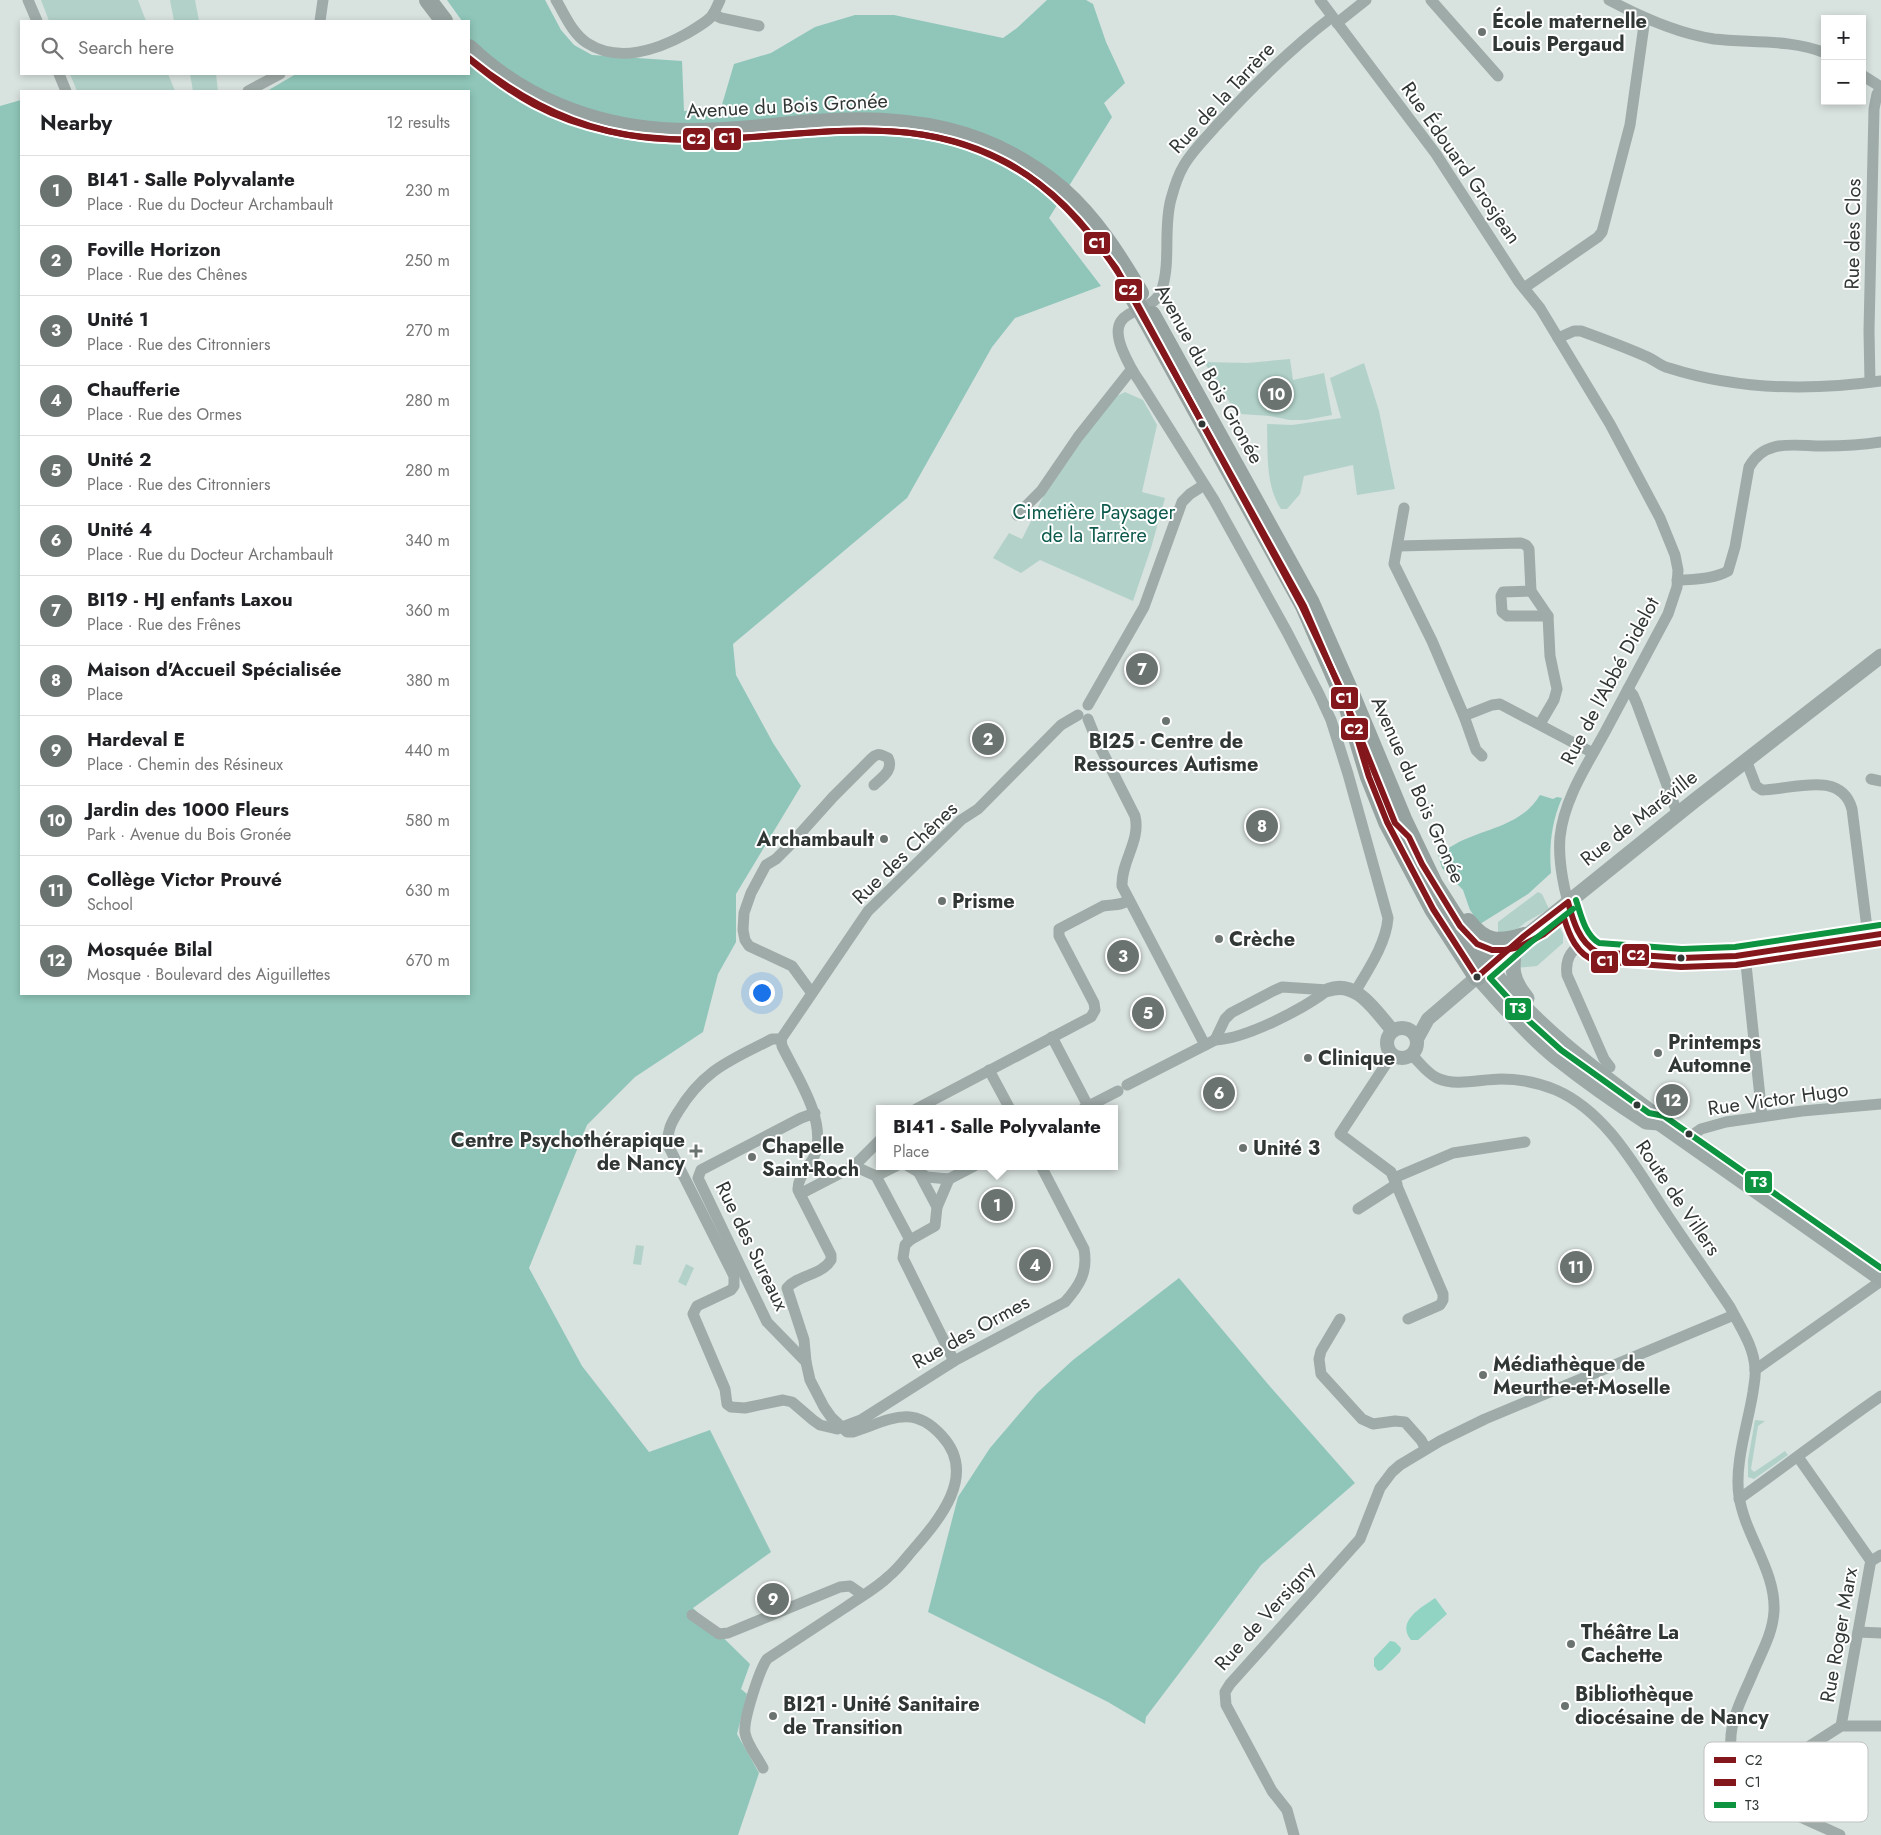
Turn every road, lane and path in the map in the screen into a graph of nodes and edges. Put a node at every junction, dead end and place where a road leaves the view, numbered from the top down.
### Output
1 (28, 0) edge
2 (323, 0) edge
3 (419, 0) edge
4 (428, 0) edge
5 (556, 0) edge
6 (720, 0) edge
7 (1320, 0) edge
8 (1366, 0) edge
9 (1432, 0) edge
10 (1609, 0) edge
11 (713, 14) junction
12 (1645, 18) junction
13 (37, 20) edge
14 (320, 20) edge
15 (433, 20) edge
16 (443, 20) edge
17 (1335, 20) junction
18 (759, 26) dead end
19 (470, 49) edge
20 (1820, 51) edge
21 (470, 59) edge
22 (59, 75) edge
23 (278, 75) edge
24 (1498, 76) dead end
25 (1866, 79) edge
26 (1881, 88) edge
27 (66, 90) edge
28 (250, 90) edge
29 (1524, 288) junction
30 (1137, 295) junction
31 (1149, 317) junction
32 (1558, 338) junction
33 (1567, 350) joint
34 (1131, 370) junction
35 (1878, 382) edge
36 (1881, 442) edge
37 (1204, 485) junction
38 (1404, 508) dead end
39 (1017, 515) dead end
40 (1398, 546) junction
41 (1678, 580) junction
42 (1531, 591) junction
43 (1548, 616) junction
44 (1881, 656) edge
45 (1628, 689) junction
46 (1464, 716) junction
47 (1083, 717) junction
48 (1540, 724) junction
49 (1593, 753) junction
50 (1482, 756) dead end
51 (1746, 760) junction
52 (874, 785) dead end
53 (1678, 815) junction
54 (1403, 819) junction
55 (1129, 900) junction
56 (1568, 902) junction
57 (1881, 934) edge
58 (1868, 936) junction
59 (1520, 940) junction
60 (1584, 943) junction
61 (1746, 955) junction
62 (1483, 972) junction
63 (1328, 990) junction
64 (811, 992) junction
65 (1356, 992) junction
66 (1428, 1019) junction
67 (1538, 1022) junction
68 (1399, 1029) junction
69 (781, 1038) junction
70 (1052, 1038) junction
71 (1417, 1039) junction
72 (1210, 1043) junction
73 (1392, 1055) junction
74 (1412, 1055) junction
75 (1610, 1067) dead end
76 (989, 1070) junction
77 (1881, 1104) edge
78 (923, 1105) edge
79 (1008, 1105) edge
80 (1084, 1105) edge
81 (1089, 1105) edge
82 (815, 1113) junction
83 (1762, 1116) junction
84 (1659, 1123) junction
85 (1684, 1141) junction
86 (1525, 1142) dead end
87 (876, 1144) edge
88 (858, 1162) junction
89 (888, 1170) edge
90 (914, 1170) edge
91 (966, 1170) edge
92 (1043, 1170) edge
93 (919, 1173) junction
94 (876, 1176) junction
95 (949, 1179) junction
96 (1396, 1181) junction
97 (800, 1194) junction
98 (937, 1207) junction
99 (1358, 1210) dead end
100 (910, 1240) junction
101 (1881, 1280) edge
102 (1734, 1315) junction
103 (1340, 1319) dead end
104 (1408, 1319) dead end
105 (954, 1361) junction
106 (806, 1362) junction
107 (1755, 1370) junction
108 (1881, 1396) edge
109 (842, 1427) junction
110 (1426, 1449) junction
111 (1798, 1457) junction
112 (1740, 1498) junction
113 (1876, 1558) edge
114 (863, 1595) junction
115 (692, 1615) dead end
116 (1858, 1632) junction
117 (1881, 1633) edge
118 (1841, 1726) junction
119 (1881, 1726) edge
120 (1730, 1742) edge
121 (1816, 1742) edge
122 (763, 1768) dead end
123 (1811, 1822) edge
124 (1833, 1834) edge
125 (1294, 1835) edge

1 - 13 street
2 - 14 street
3 - 15 main road
4 - 16 main road
5 - 11 street
6 - 11 street
7 - 17 street, Rue Édouard Grosjean
8 - 17 street
9 - 24 street
10 - 12 street
11 - 18 street
12 - 20 street
12 - 29 street
17 - 29 street, Rue Édouard Grosjean
17 - 34 street, Rue de la Tarrère
19 - 30 main road, Avenue du Bois Gronée
21 - 30 main road, Avenue du Bois Gronée
22 - 27 street
23 - 28 street
25 - 26 street
26 - 35 street, Rue des Clos
29 - 32 street, Rue Édouard Grosjean
30 - 31 main road, Avenue du Bois Gronée
31 - 54 main road, Avenue du Bois Gronée
31 - 62 main road, Avenue du Bois Gronée
32 - 33 street, Rue Édouard Grosjean
32 - 35 street
33 - 41 street, Rue de l'Abbé Didelot
34 - 37 street
34 - 39 street
36 - 41 street
37 - 47 street, Rue des Chênes
37 - 65 street
38 - 40 street
40 - 42 street
40 - 46 street
41 - 45 street, Rue de l'Abbé Didelot
42 - 43 street
42 - 43 street
43 - 48 street
44 - 51 main road, Rue de Maréville
45 - 49 street, Rue de l'Abbé Didelot
45 - 53 street
46 - 48 street
46 - 50 street
47 - 55 street
47 - 64 street, Rue des Chênes
48 - 49 street
49 - 56 street, Rue de l'Abbé Didelot
51 - 53 main road, Rue de Maréville
51 - 58 street
52 - 64 street
53 - 56 main road, Rue de Maréville
54 - 59 main road
54 - 62 main road, Avenue du Bois Gronée
55 - 70 street
55 - 72 street
56 - 59 main road, Rue de Maréville
56 - 60 street, Rue de l'Abbé Didelot
57 - 58 street
58 - 61 street
59 - 62 main road, Rue de Maréville
59 - 67 main road
60 - 61 street
60 - 75 street
61 - 83 street
62 - 66 street, Rue de Maréville
62 - 67 main road
62 - 84 main road
63 - 65 street
63 - 72 street
63 - 72 street
64 - 69 street, Rue des Chênes
65 - 68 street
66 - 68 street, Rue de Maréville
66 - 71 street, Rue de Maréville
67 - 84 main road
68 - 71 street
68 - 73 street
69 - 82 street
69 - 109 street
70 - 76 street
70 - 80 street
71 - 74 street
72 - 81 street
73 - 74 street
73 - 96 street
74 - 102 street, Route de Villers
76 - 78 street
76 - 79 street
77 - 83 street, Rue Victor Hugo
82 - 97 street
82 - 106 street, Rue des Sureaux
83 - 85 street, Rue Victor Hugo
84 - 85 main road
85 - 101 main road
86 - 96 street
87 - 88 street
88 - 94 street
88 - 97 street
89 - 94 street
90 - 93 street
91 - 95 street
92 - 105 street, Rue des Ormes
93 - 95 street
93 - 98 street
94 - 100 street
95 - 98 street
96 - 99 street
96 - 104 street
97 - 106 street, Rue des Sureaux
98 - 100 street
100 - 105 street
101 - 107 street
102 - 107 street, Route de Villers
102 - 110 street
103 - 110 street
105 - 109 street, Rue des Ormes
106 - 109 street, Rue des Sureaux
107 - 112 street, Route de Villers
108 - 111 street
109 - 114 street
110 - 125 street, Rue de Versigny
111 - 112 street
111 - 113 street
112 - 120 street, Route de Villers
113 - 116 street, Rue Roger Marx
114 - 115 street
114 - 122 street
116 - 117 street
116 - 118 street, Rue Roger Marx
118 - 119 street
118 - 121 street
123 - 124 street

